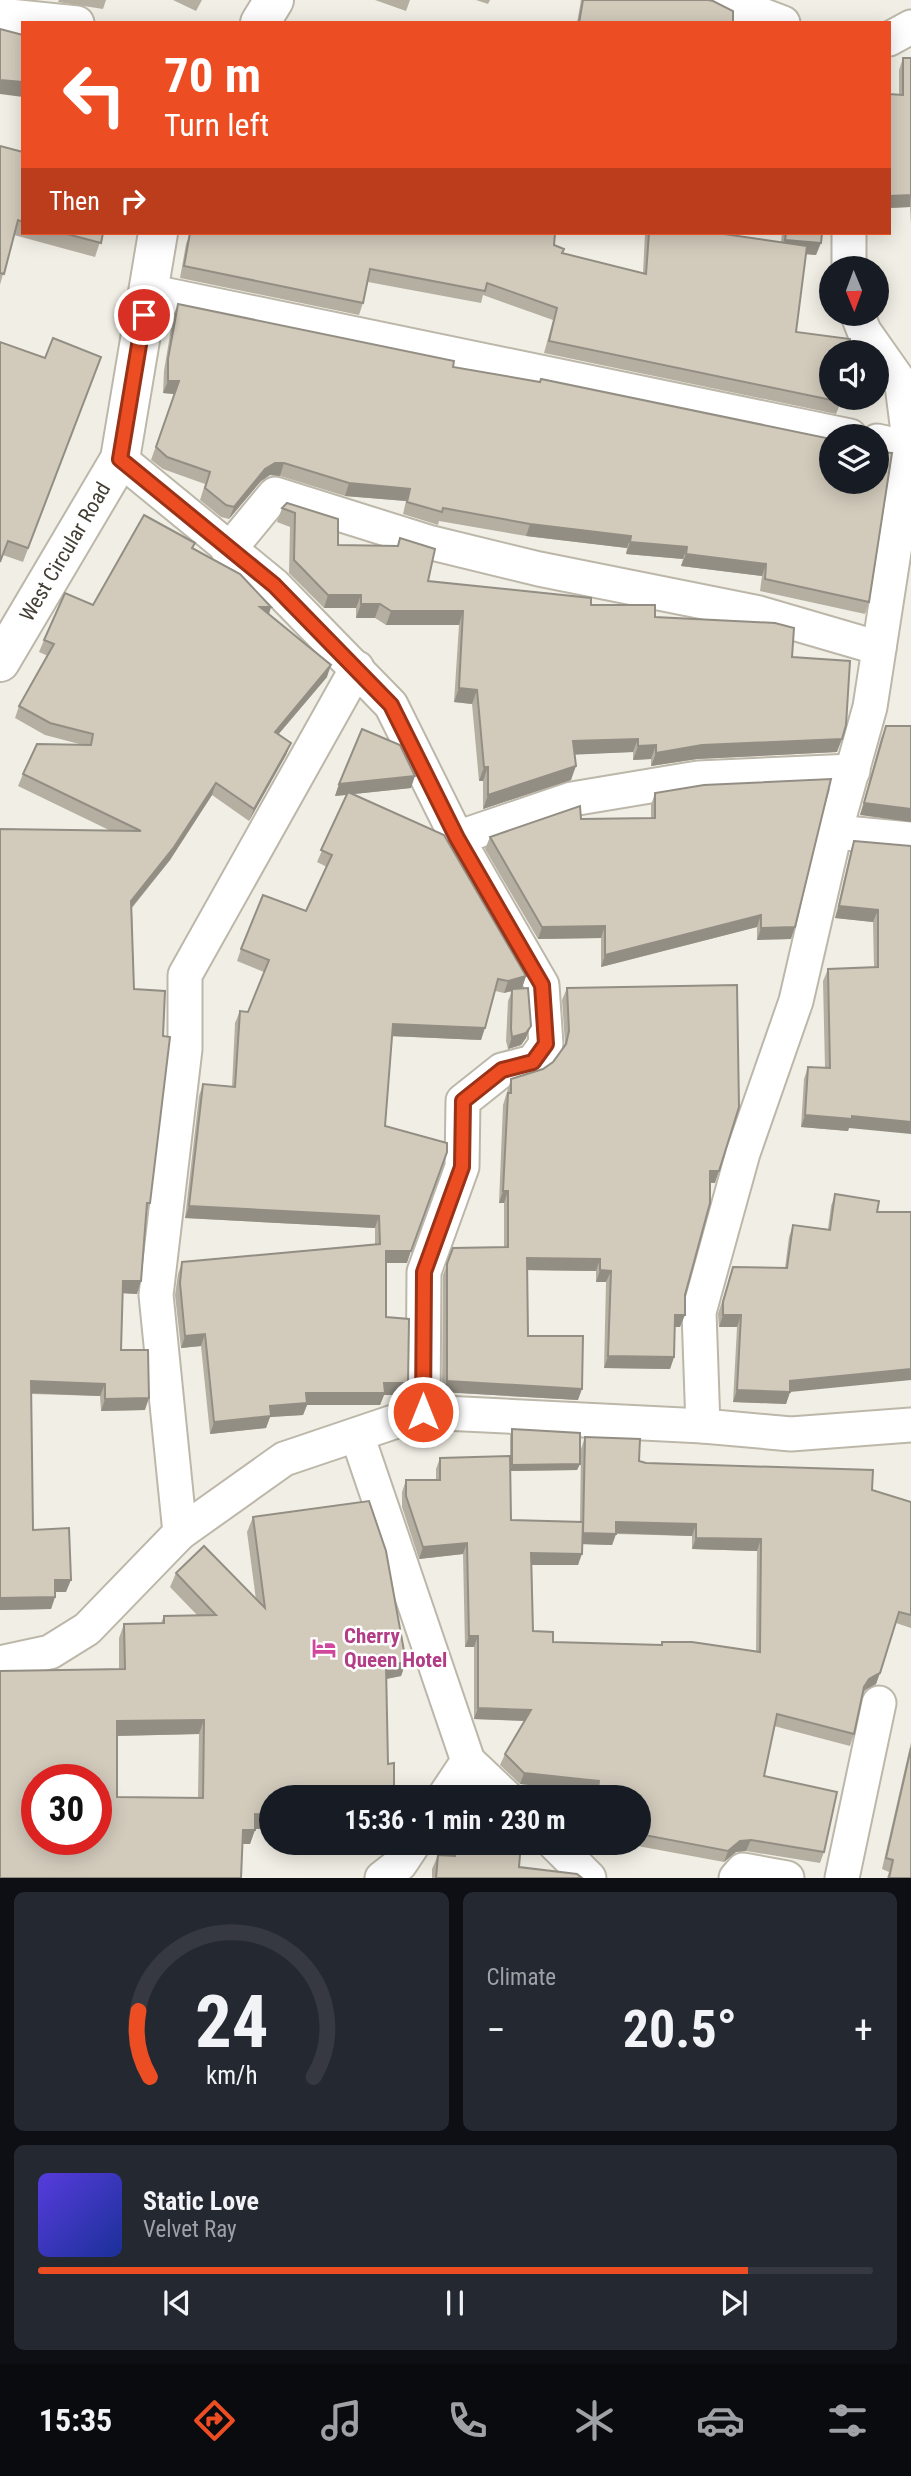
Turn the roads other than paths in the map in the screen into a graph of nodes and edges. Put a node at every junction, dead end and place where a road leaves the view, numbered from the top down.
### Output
1 (274, 0) edge
2 (723, 0) edge
3 (0, 15) edge
4 (58, 21) edge
5 (261, 21) edge
6 (778, 21) edge
7 (911, 27) edge
8 (891, 38) edge
9 (158, 235) edge
10 (849, 235) edge
11 (849, 256) edge
12 (148, 290) junction
13 (862, 326) edge
14 (819, 430) edge
15 (889, 444) edge
16 (910, 448) edge
17 (120, 459) junction
18 (904, 524) edge
19 (228, 551) junction
20 (879, 648) junction
21 (0, 662) edge
22 (357, 668) junction
23 (853, 771) junction
24 (835, 832) junction
25 (457, 838) junction
26 (911, 839) edge
27 (423, 1412) junction
28 (911, 1424) edge
29 (703, 1426) junction
30 (358, 1435) junction
31 (180, 1533) junction
32 (0, 1663) edge
33 (879, 1703) dead end
34 (468, 1761) junction
35 (452, 1785) edge
36 (493, 1785) edge
37 (406, 1855) edge
38 (566, 1855) edge
39 (382, 1878) edge
40 (589, 1878) edge
41 (736, 1878) edge
42 (787, 1878) edge
43 (842, 1878) edge

1 - 5 street
2 - 6 street
3 - 4 street
7 - 8 street
9 - 12 street, West Circular Road
10 - 11 street
12 - 14 street
12 - 17 street, West Circular Road
13 - 16 street
15 - 16 street
16 - 18 street
17 - 19 street
17 - 21 street, West Circular Road
18 - 20 street
19 - 20 street
19 - 22 street
20 - 23 street
22 - 25 street
22 - 31 street
23 - 24 street
23 - 25 street
24 - 26 street
24 - 29 street
25 - 27 street
27 - 29 street
27 - 30 street
28 - 29 street
30 - 31 street
30 - 34 street
31 - 32 street
33 - 43 street
34 - 35 street
34 - 36 street
37 - 39 street
38 - 40 street
41 - 42 street

